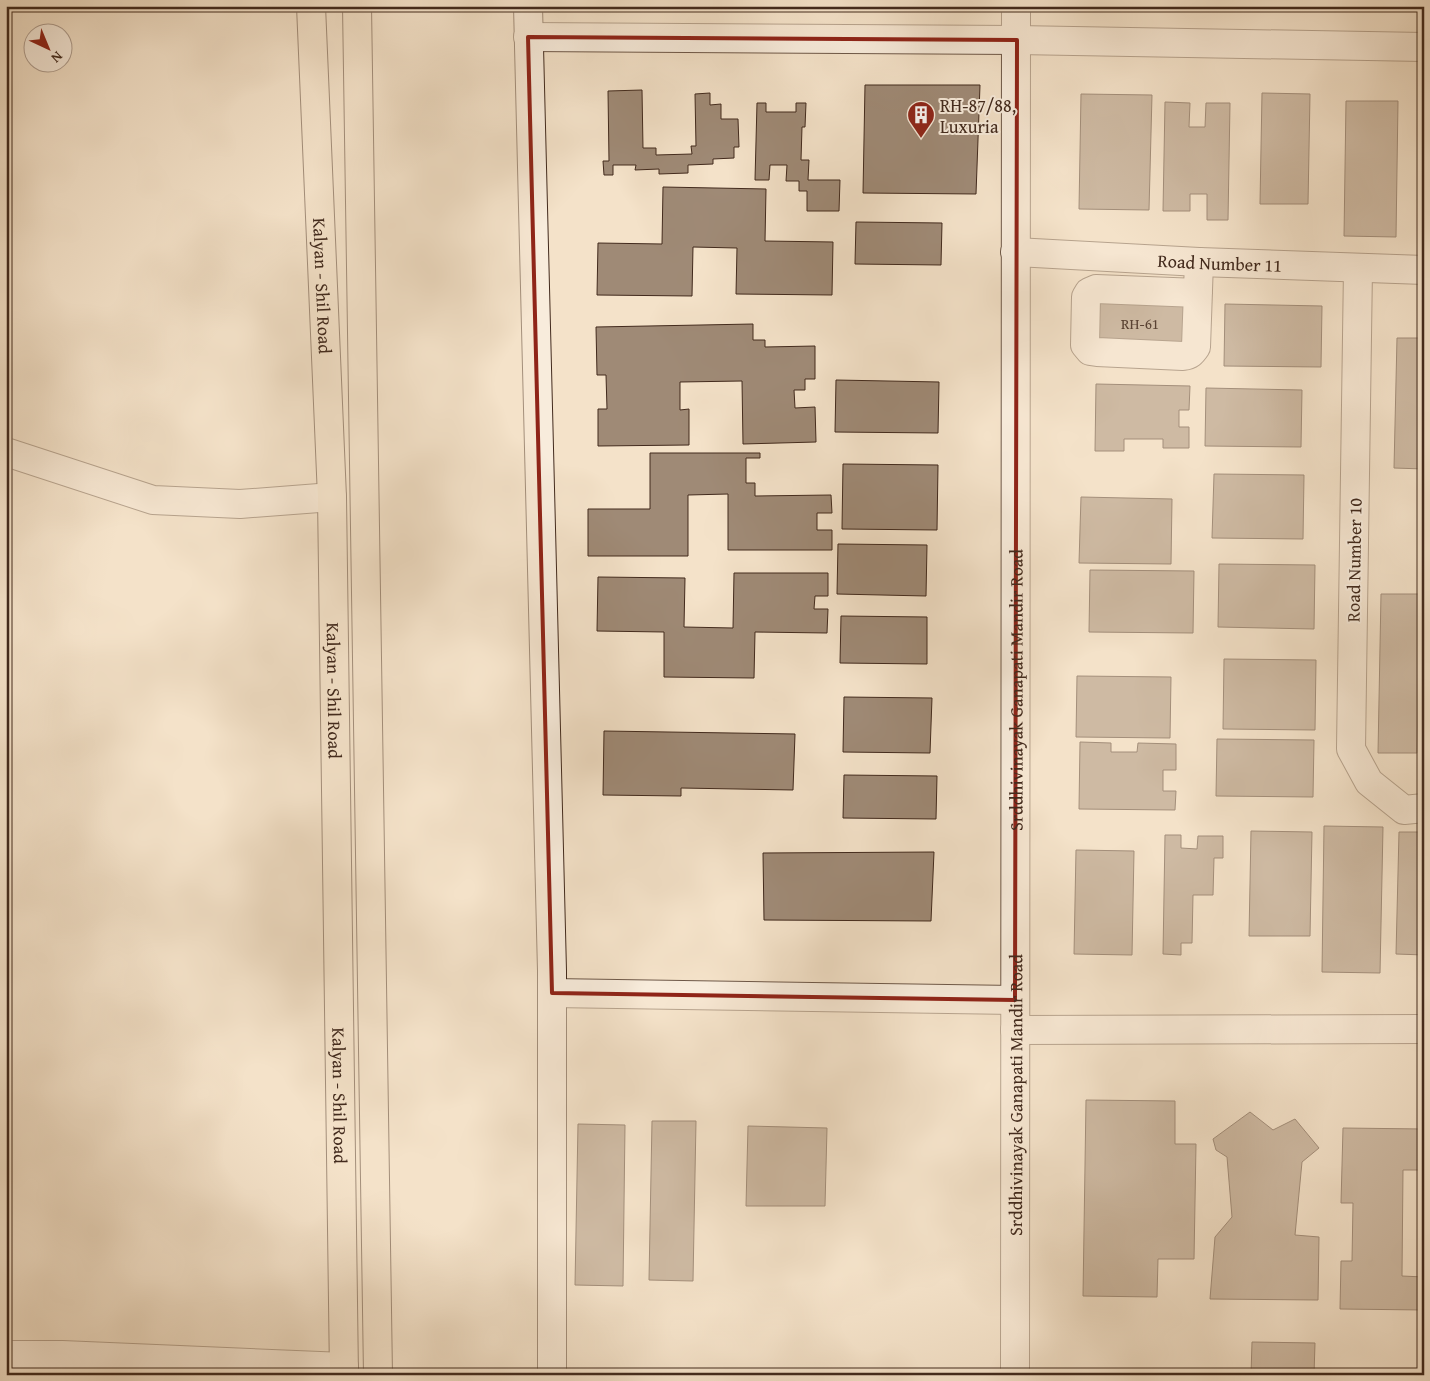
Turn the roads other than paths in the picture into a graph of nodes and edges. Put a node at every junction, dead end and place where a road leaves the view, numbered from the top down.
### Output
1 (311, 6) edge
2 (358, 6) edge
3 (528, 6) edge
4 (1016, 6) edge
5 (528, 37) junction
6 (1016, 40) junction
7 (1424, 47) edge
8 (1015, 252) junction
9 (1199, 262) junction
10 (1358, 268) junction
11 (1424, 270) edge
12 (1198, 293) dead end
13 (6, 452) edge
14 (332, 497) junction
15 (1424, 808) edge
16 (552, 993) junction
17 (1015, 1000) junction
18 (1015, 1030) junction
19 (1424, 1030) edge
20 (6, 1355) edge
21 (344, 1371) edge
22 (378, 1375) edge
23 (552, 1375) edge
24 (1015, 1375) edge

1 - 14 main road, Kalyan - Shil Road
2 - 22 main road, Kalyan - Shil Road
3 - 5 street
4 - 6 street, Srddhivinayak Ganapati Mandir Road
5 - 6 street
5 - 16 street
6 - 7 street
6 - 8 street, Srddhivinayak Ganapati Mandir Road
8 - 9 street, Road Number 11
8 - 17 street, Srddhivinayak Ganapati Mandir Road
9 - 10 street, Road Number 11
9 - 12 street
10 - 11 street, Road Number 11
10 - 15 street, Road Number 10
13 - 14 street
14 - 21 main road, Kalyan - Shil Road
16 - 17 street
16 - 23 street
17 - 18 street, Srddhivinayak Ganapati Mandir Road
18 - 19 street
18 - 24 street, Srddhivinayak Ganapati Mandir Road
20 - 21 street

